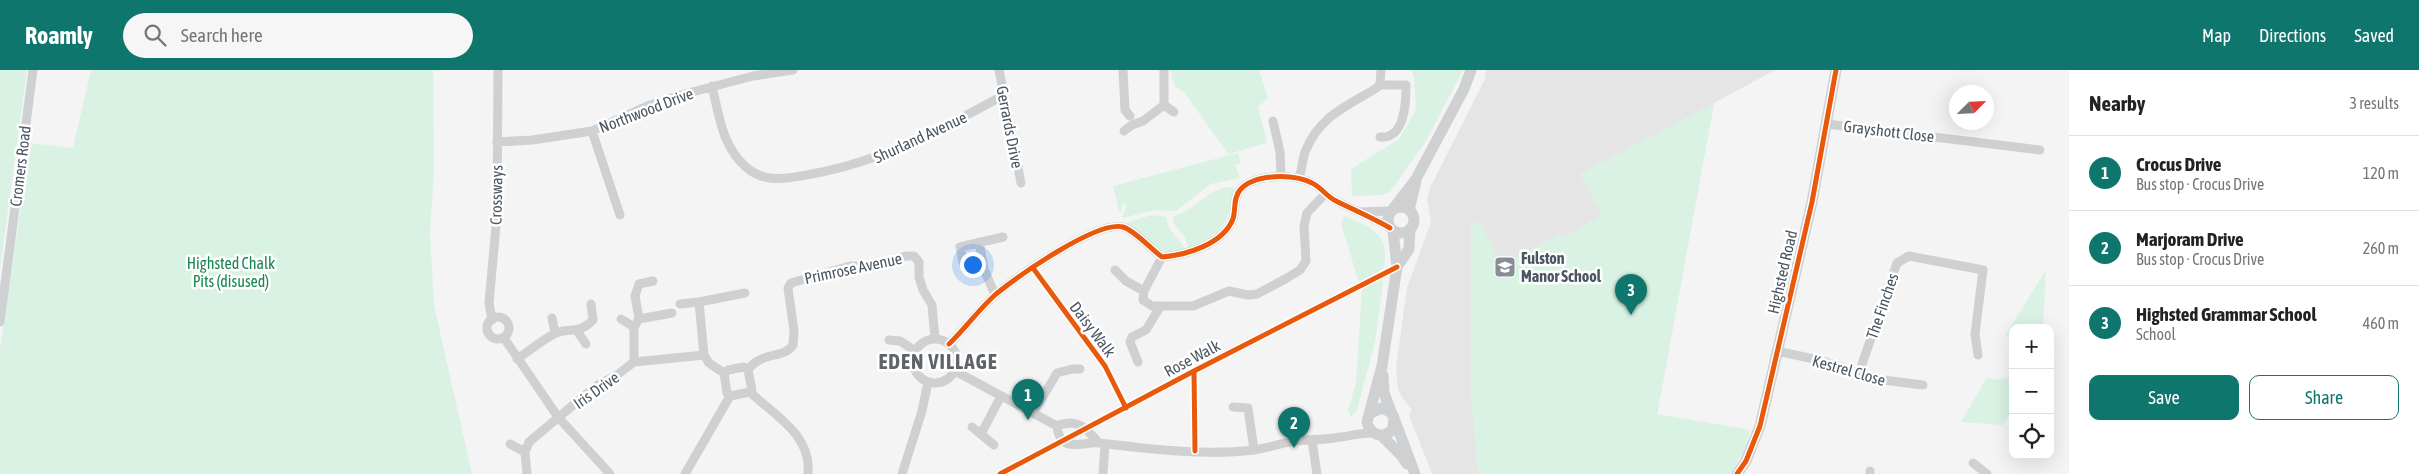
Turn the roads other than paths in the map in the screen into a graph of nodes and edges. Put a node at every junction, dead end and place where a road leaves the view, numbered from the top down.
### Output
1 (33, 70) edge
2 (498, 70) edge
3 (793, 70) edge
4 (999, 70) edge
5 (1123, 70) edge
6 (1164, 70) edge
7 (1381, 70) edge
8 (1471, 70) edge
9 (1836, 70) edge
10 (1380, 85) junction
11 (712, 86) junction
12 (1004, 95) junction
13 (1164, 105) junction
14 (1174, 112) dead end
15 (1130, 116) dead end
16 (1273, 121) dead end
17 (1827, 124) junction
18 (592, 131) junction
19 (1124, 132) dead end
20 (1380, 137) dead end
21 (497, 142) junction
22 (2040, 150) dead end
23 (1282, 176) junction
24 (1299, 178) junction
25 (1416, 179) junction
26 (1020, 183) dead end
27 (1325, 194) junction
28 (1392, 210) junction
29 (1409, 210) junction
30 (1359, 212) junction
31 (620, 214) dead end
32 (1410, 229) junction
33 (1392, 230) junction
34 (1002, 237) dead end
35 (979, 242) junction
36 (1162, 256) junction
37 (963, 262) dead end
38 (1397, 267) junction
39 (1116, 270) dead end
40 (652, 281) dead end
41 (1144, 291) junction
42 (745, 293) dead end
43 (995, 295) junction
44 (699, 302) junction
45 (590, 304) dead end
46 (680, 304) dead end
47 (1160, 307) junction
48 (672, 313) dead end
49 (552, 318) dead end
50 (622, 319) dead end
51 (492, 320) junction
52 (0, 322) edge
53 (637, 324) junction
54 (577, 331) junction
55 (555, 333) junction
56 (504, 338) junction
57 (936, 339) junction
58 (889, 340) dead end
59 (586, 344) dead end
60 (949, 344) junction
61 (915, 351) junction
62 (1776, 351) junction
63 (704, 355) junction
64 (1978, 355) dead end
65 (518, 359) junction
66 (634, 362) junction
67 (1138, 362) dead end
68 (1382, 366) junction
69 (748, 370) junction
70 (1080, 370) dead end
71 (955, 371) junction
72 (724, 373) junction
73 (1860, 373) junction
74 (928, 382) junction
75 (1923, 385) dead end
76 (750, 392) junction
77 (730, 396) junction
78 (1001, 396) junction
79 (1233, 406) dead end
80 (1033, 413) junction
81 (558, 417) junction
82 (1394, 417) junction
83 (1368, 418) junction
84 (1057, 426) junction
85 (972, 427) dead end
86 (1357, 433) junction
87 (981, 434) junction
88 (1378, 434) junction
89 (1312, 440) junction
90 (1102, 443) junction
91 (510, 444) dead end
92 (994, 446) dead end
93 (1254, 450) junction
94 (525, 452) junction
95 (1973, 463) dead end
96 (527, 474) edge
97 (610, 474) edge
98 (685, 474) edge
99 (808, 474) edge
100 (902, 474) edge
101 (1103, 474) edge
102 (1317, 474) edge
103 (1414, 474) edge
104 (1737, 474) edge
105 (1987, 474) edge

1 - 52 street, Cromers Road
2 - 21 street, Crossways
3 - 11 street, Northwood Drive
4 - 12 street, Gerrards Drive
5 - 15 street
6 - 13 street
7 - 10 street
8 - 25 street
9 - 17 street, Highsted Road
10 - 20 street
10 - 24 street
11 - 12 street, Shurland Avenue
11 - 18 street, Northwood Drive
12 - 26 street, Gerrards Drive
13 - 14 street
13 - 19 street
16 - 23 street
17 - 22 street, Grayshott Close
17 - 62 street, Highsted Road
18 - 21 street, Northwood Drive
18 - 31 street
21 - 51 street, Crossways
23 - 24 street
23 - 36 street
24 - 27 street
25 - 28 street
25 - 29 street
27 - 30 street
27 - 47 street
28 - 29 street
28 - 30 street
28 - 33 street
29 - 32 street
30 - 33 street
32 - 33 street
32 - 38 street
33 - 38 street
34 - 35 street
35 - 37 street
35 - 43 street
36 - 41 street
36 - 43 street
38 - 68 street
39 - 41 street
40 - 53 street
41 - 47 street
42 - 44 street
43 - 60 street
44 - 46 street
44 - 63 street
45 - 54 street
47 - 67 street
48 - 53 street
49 - 55 street
50 - 53 street
51 - 56 street, Crossways
51 - 56 street, Crossways
53 - 66 street
54 - 55 street
54 - 59 street
55 - 65 street
56 - 65 street, Crossways
57 - 60 street
57 - 61 street
57 - 69 street, Primrose Avenue
58 - 61 street
60 - 71 street
61 - 74 street
62 - 73 street, Kestrel Close
62 - 104 street, Highsted Road
63 - 66 street
63 - 72 street
64 - 73 street, The Finches
65 - 81 street, Crossways
66 - 81 street, Iris Drive
68 - 82 street
68 - 83 street
69 - 72 street
69 - 76 street
70 - 80 street
71 - 74 street
71 - 78 street
72 - 77 street
73 - 75 street, Kestrel Close
74 - 100 street
76 - 77 street
76 - 99 street
77 - 98 street
78 - 80 street
78 - 87 street
79 - 93 street
80 - 84 street
81 - 94 street, Iris Drive
81 - 97 street, Crossways
82 - 83 street
82 - 88 street
82 - 103 street
83 - 86 street
83 - 88 street
84 - 90 street
84 - 90 street
85 - 87 street
86 - 88 street
86 - 89 street
87 - 92 street
88 - 103 street
89 - 93 street
89 - 102 street
90 - 93 street
90 - 101 street
91 - 94 street
94 - 96 street
95 - 105 street

